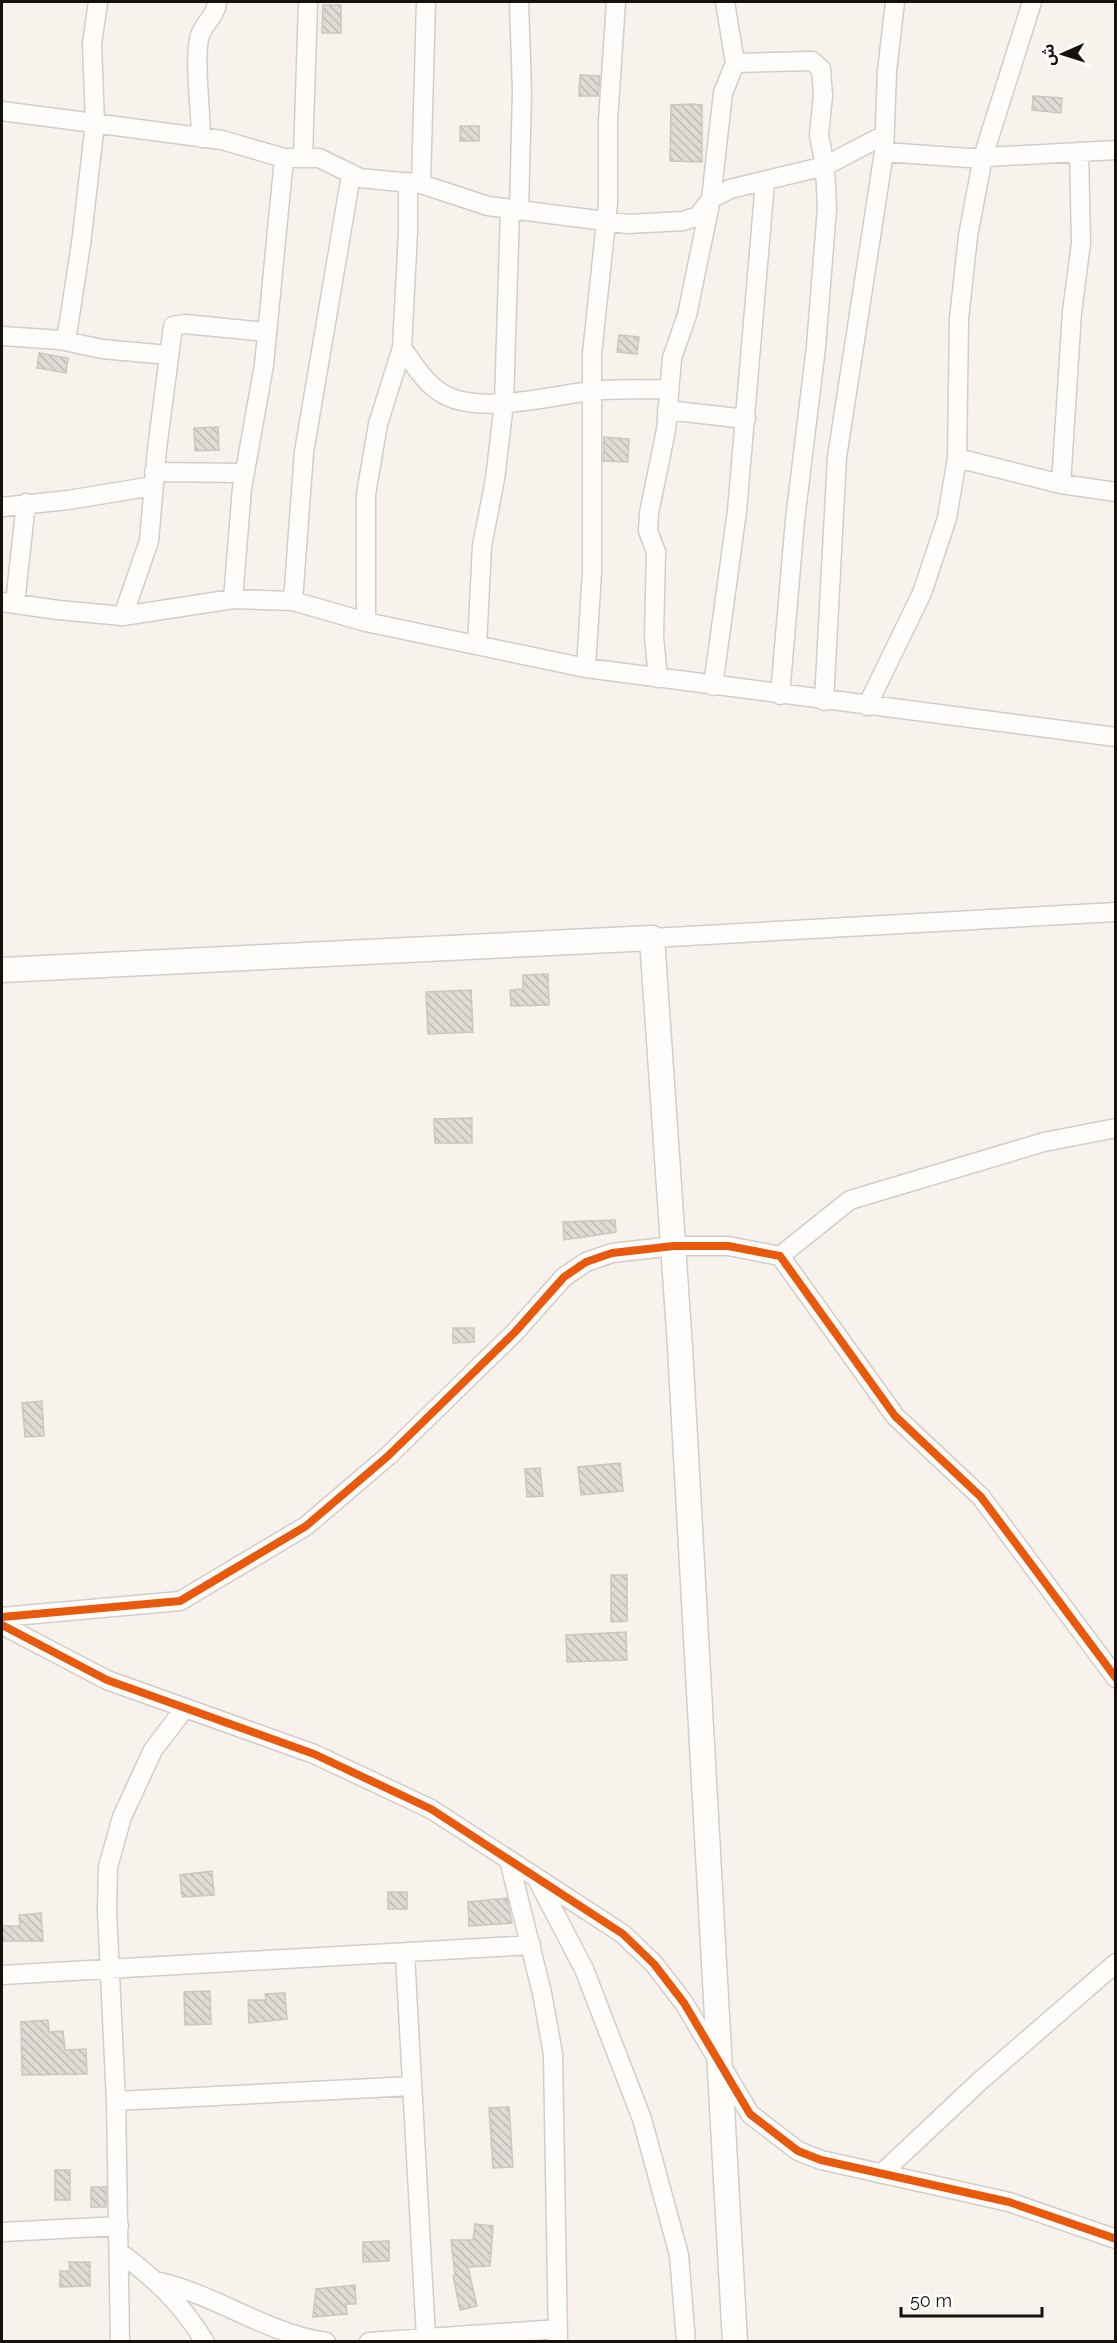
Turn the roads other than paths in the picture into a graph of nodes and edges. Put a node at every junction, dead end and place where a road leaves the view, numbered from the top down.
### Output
1 (98, 2) edge
2 (217, 2) edge
3 (308, 2) edge
4 (426, 2) edge
5 (519, 2) edge
6 (616, 2) edge
7 (726, 2) edge
8 (895, 2) edge
9 (1032, 2) edge
10 (735, 63) junction
11 (2, 111) edge
12 (95, 123) junction
13 (201, 138) junction
14 (884, 144) junction
15 (1116, 150) edge
16 (1079, 152) junction
17 (983, 156) junction
18 (303, 157) junction
19 (284, 158) junction
20 (825, 166) junction
21 (351, 175) junction
22 (414, 183) junction
23 (765, 183) junction
24 (711, 199) junction
25 (515, 210) junction
26 (606, 222) junction
27 (266, 332) junction
28 (2, 336) edge
29 (66, 341) junction
30 (402, 348) junction
31 (168, 355) junction
32 (668, 389) junction
33 (592, 391) junction
34 (504, 403) junction
35 (668, 410) junction
36 (746, 419) junction
37 (957, 458) junction
38 (245, 473) junction
39 (154, 479) junction
40 (1061, 484) junction
41 (1116, 492) edge
42 (27, 503) junction
43 (2, 507) edge
44 (233, 599) junction
45 (293, 601) junction
46 (8, 603) edge
47 (123, 616) junction
48 (366, 622) junction
49 (477, 645) junction
50 (586, 668) junction
51 (658, 678) junction
52 (713, 686) junction
53 (780, 695) junction
54 (824, 701) junction
55 (867, 706) junction
56 (1116, 737) edge
57 (1111, 909) edge
58 (652, 938) junction
59 (2, 970) edge
60 (1116, 1128) edge
61 (674, 1246) junction
62 (780, 1256) junction
63 (2, 1617) edge
64 (2, 1625) edge
65 (1116, 1678) edge
66 (185, 1708) junction
67 (509, 1860) junction
68 (537, 1877) junction
69 (531, 1945) junction
70 (405, 1954) junction
71 (1116, 1963) edge
72 (109, 1971) junction
73 (2, 1975) edge
74 (719, 2058) junction
75 (412, 2086) junction
76 (116, 2101) junction
77 (881, 2174) junction
78 (119, 2226) junction
79 (2, 2232) edge
80 (1116, 2238) edge
81 (119, 2252) junction
82 (160, 2282) junction
83 (558, 2336) edge
84 (426, 2338) junction
85 (120, 2342) edge
86 (206, 2342) edge
87 (326, 2342) edge
88 (369, 2342) edge
89 (686, 2342) edge
90 (735, 2342) edge

1 - 12 street
2 - 13 street
3 - 18 street
4 - 22 street
5 - 25 street
6 - 26 street
7 - 10 street
8 - 14 street
9 - 17 street
10 - 20 street
10 - 24 street
11 - 12 street
12 - 13 street
12 - 29 street
13 - 19 street
14 - 17 street
14 - 20 street
14 - 54 street
15 - 16 street
16 - 17 street
16 - 40 street
17 - 37 street
18 - 19 street
18 - 21 street
19 - 27 street
20 - 23 street
20 - 53 street
21 - 22 street
21 - 45 street
22 - 25 street
22 - 30 street
23 - 24 street
23 - 36 street
24 - 26 street
24 - 32 street
25 - 26 street
25 - 34 street
26 - 33 street
27 - 31 street
27 - 38 street
28 - 29 street
29 - 31 street
30 - 34 street
30 - 48 street
31 - 39 street
32 - 33 street
32 - 35 street
33 - 34 street
33 - 50 street
34 - 49 street
35 - 36 street
35 - 51 street
36 - 52 street
37 - 40 street
37 - 55 street
38 - 39 street
38 - 44 street
39 - 42 street
39 - 47 street
40 - 41 street
42 - 43 street
42 - 46 street
44 - 45 street
44 - 47 street
45 - 48 street
46 - 47 street
48 - 49 street
49 - 50 street
50 - 51 street
51 - 52 street
52 - 53 street
53 - 54 street
54 - 55 street
55 - 56 street
57 - 58 street
58 - 59 main road
58 - 61 main road
60 - 62 street
61 - 62 street
61 - 63 street
61 - 74 main road
62 - 65 street
64 - 66 street
66 - 67 street
66 - 72 street
67 - 68 street
67 - 69 street
68 - 74 street
68 - 89 street
69 - 70 street
69 - 83 street
70 - 72 street
70 - 75 street
71 - 77 street
72 - 73 street
72 - 76 street
74 - 77 street
74 - 90 main road
75 - 76 street
75 - 84 street
76 - 78 street
77 - 80 street
78 - 79 street
78 - 81 street
81 - 82 street
81 - 85 street
82 - 86 street
82 - 87 street
83 - 84 street
84 - 88 street

